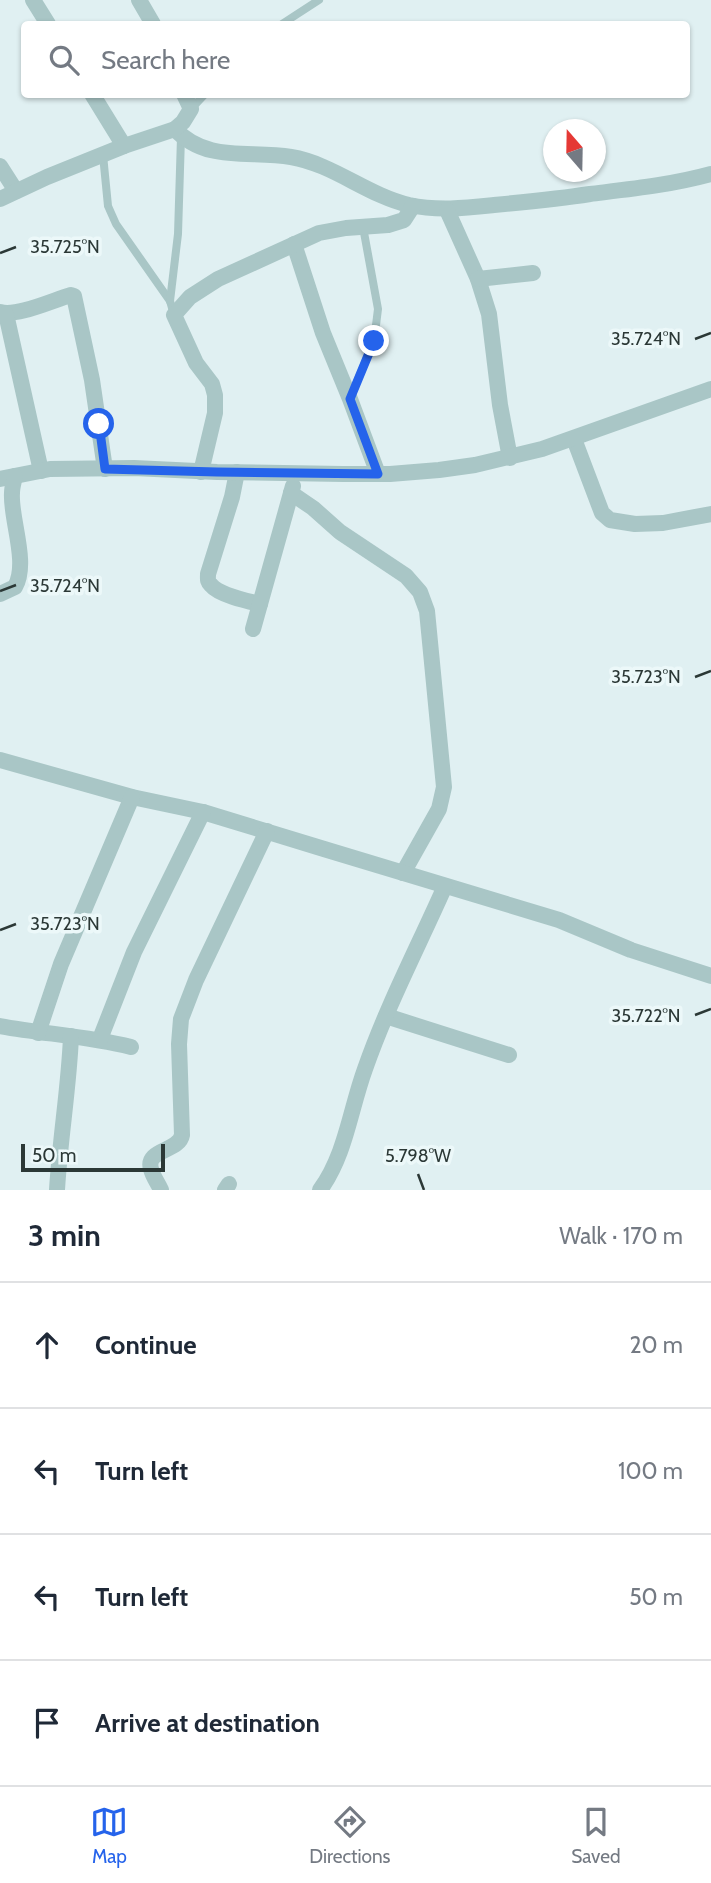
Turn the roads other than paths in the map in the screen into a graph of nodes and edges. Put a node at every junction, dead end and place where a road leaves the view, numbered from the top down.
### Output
1 (33, 0) edge
2 (139, 0) edge
3 (318, 0) edge
4 (46, 21) edge
5 (151, 21) edge
6 (286, 21) edge
7 (94, 98) edge
8 (187, 102) edge
9 (178, 133) junction
10 (124, 146) junction
11 (103, 155) junction
12 (0, 166) edge
13 (711, 174) edge
14 (16, 191) junction
15 (0, 199) edge
16 (413, 206) junction
17 (447, 210) junction
18 (363, 227) junction
19 (294, 244) junction
20 (533, 273) dead end
21 (478, 279) junction
22 (172, 308) junction
23 (3, 313) edge
24 (711, 389) edge
25 (350, 399) junction
26 (574, 439) junction
27 (510, 458) junction
28 (105, 469) junction
29 (41, 471) junction
30 (201, 472) junction
31 (237, 472) junction
32 (296, 473) junction
33 (378, 474) junction
34 (7, 477) edge
35 (291, 493) junction
36 (711, 514) edge
37 (0, 594) edge
38 (260, 604) junction
39 (253, 629) dead end
40 (0, 760) edge
41 (132, 797) junction
42 (203, 812) junction
43 (267, 831) junction
44 (403, 873) junction
45 (445, 886) junction
46 (711, 976) edge
47 (386, 1016) junction
48 (0, 1026) edge
49 (38, 1033) junction
50 (71, 1036) junction
51 (100, 1039) junction
52 (131, 1047) dead end
53 (509, 1055) dead end
54 (57, 1190) edge
55 (160, 1190) edge
56 (320, 1190) edge

1 - 4 street
2 - 5 street
3 - 6 lane
7 - 10 street
8 - 9 street
9 - 10 street
9 - 16 street
9 - 22 lane
10 - 11 street
11 - 14 street
11 - 22 lane
12 - 14 street
13 - 17 street
14 - 15 street
16 - 17 street
16 - 18 street
17 - 21 street
18 - 19 street
18 - 25 lane
19 - 22 street
19 - 25 street
20 - 21 street
21 - 27 street
22 - 30 street
23 - 28 street
23 - 29 street
24 - 26 street
25 - 33 street
26 - 27 street
26 - 36 street
27 - 33 street
28 - 29 street
28 - 30 street
29 - 34 street
30 - 31 street
31 - 32 street
31 - 38 street
32 - 33 street
32 - 35 street
34 - 37 street
35 - 38 street
35 - 44 street
38 - 39 street
40 - 41 street
41 - 42 street
41 - 49 street
42 - 43 street
42 - 51 street
43 - 44 street
43 - 55 street
44 - 45 street
45 - 46 street
45 - 47 street
47 - 53 street
47 - 56 street
48 - 49 street
49 - 50 street
50 - 51 street
50 - 54 street
51 - 52 street

